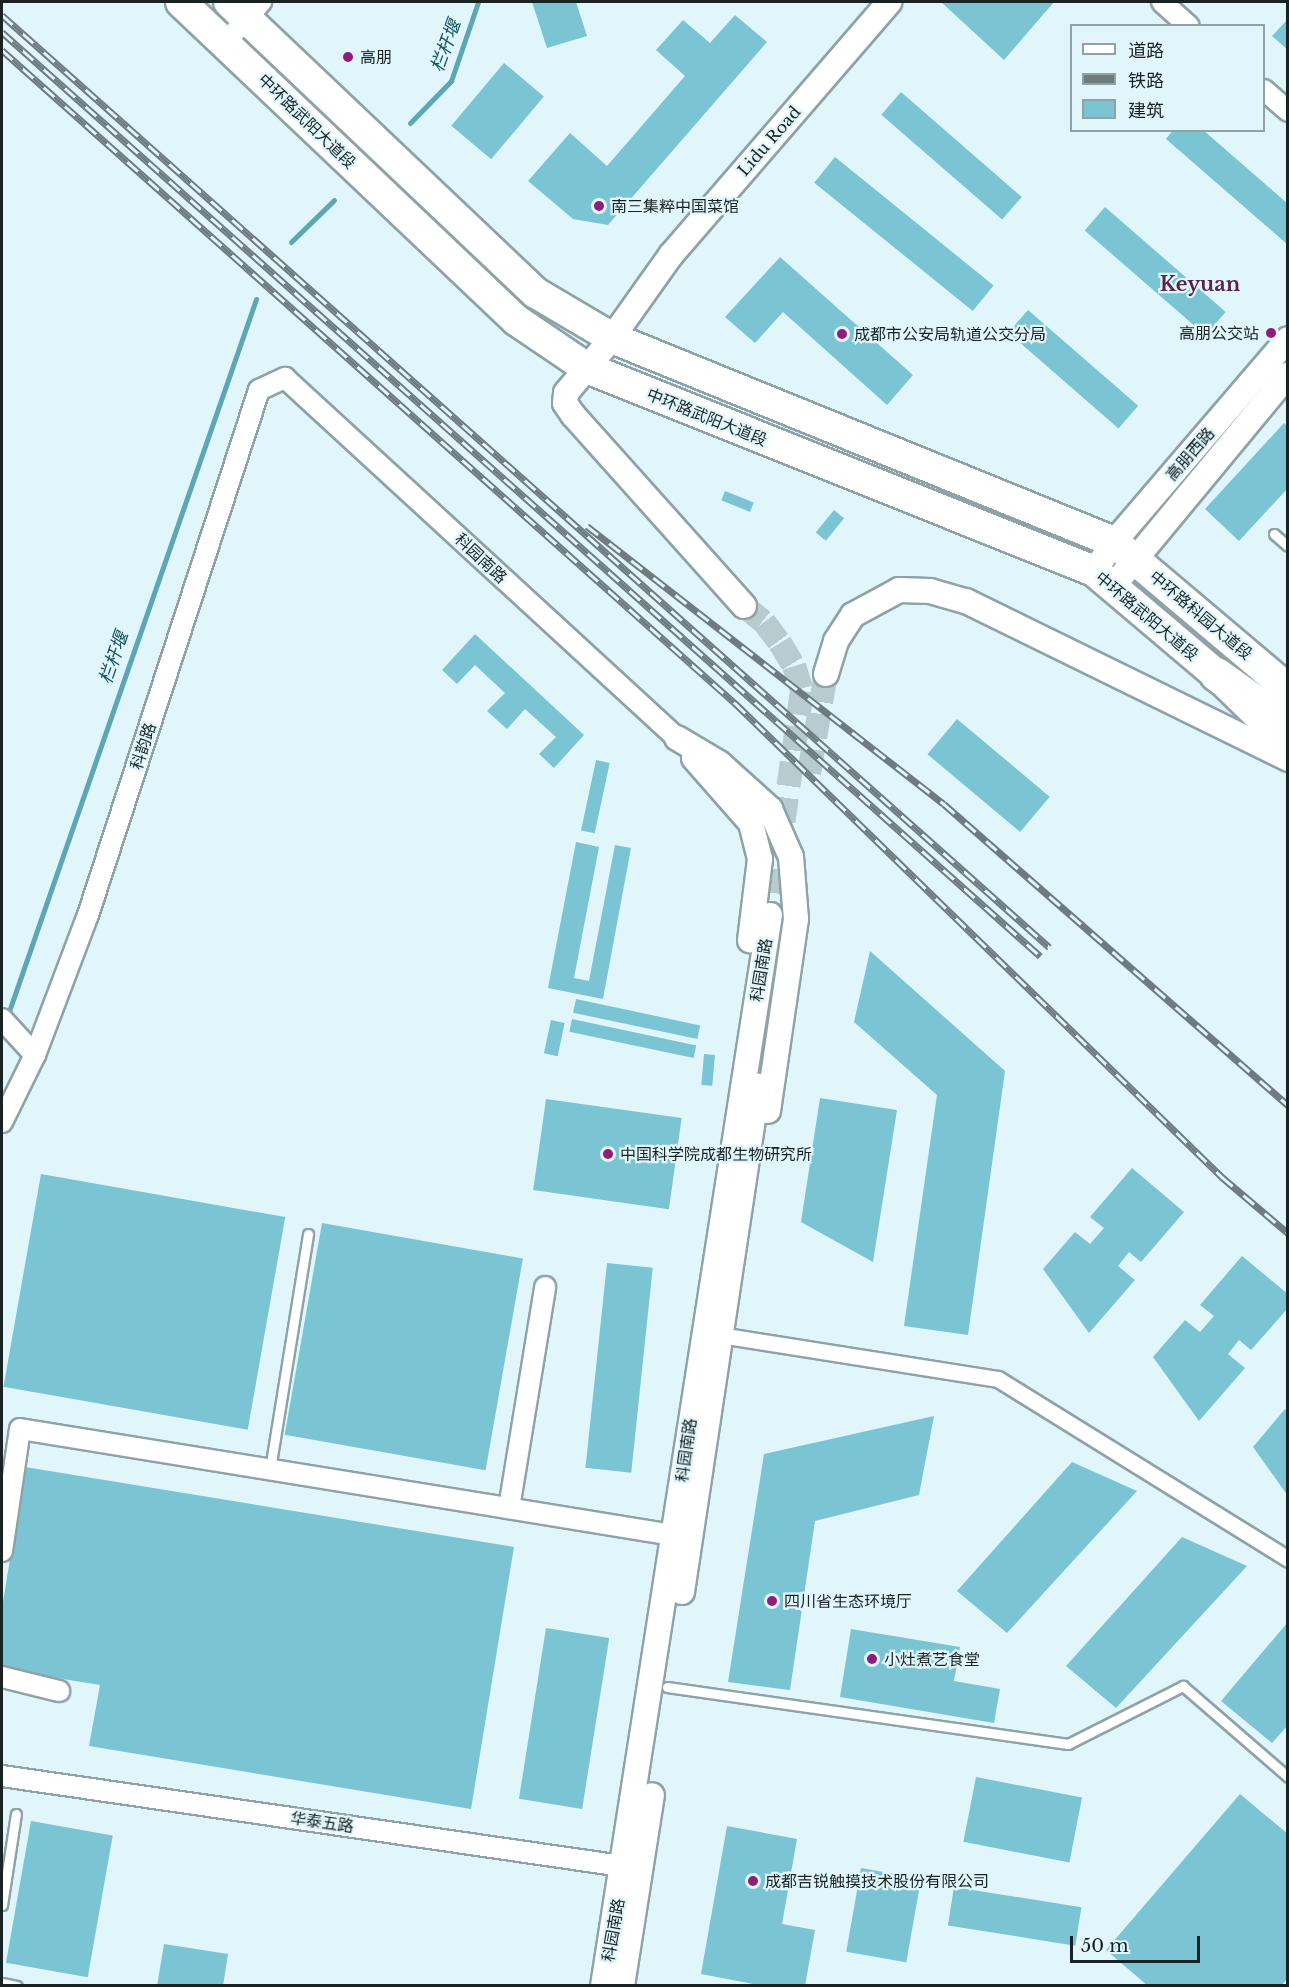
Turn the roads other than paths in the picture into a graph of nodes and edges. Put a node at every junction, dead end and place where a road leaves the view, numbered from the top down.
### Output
1 (181, 2) edge
2 (889, 2) edge
3 (1162, 2) edge
4 (246, 7) edge
5 (1187, 24) edge
6 (225, 43) junction
7 (1265, 92) edge
8 (1287, 111) edge
9 (612, 338) junction
10 (1287, 339) edge
11 (587, 369) junction
12 (1287, 375) edge
13 (285, 378) joint
14 (1274, 534) dead end
15 (1287, 546) edge
16 (1124, 550) junction
17 (1104, 578) junction
18 (744, 606) tunnel mouth
19 (826, 674) tunnel mouth
20 (1216, 674) junction
21 (1287, 689) edge
22 (1287, 725) edge
23 (676, 738) junction
24 (1287, 744) edge
25 (1287, 759) edge
26 (777, 915) junction
27 (2, 1019) edge
28 (35, 1055) junction
29 (2, 1122) edge
30 (308, 1234) dead end
31 (722, 1263) junction
32 (545, 1287) dead end
33 (720, 1335) junction
34 (270, 1469) junction
35 (509, 1508) junction
36 (674, 1535) junction
37 (2, 1551) edge
38 (1287, 1559) edge
39 (2, 1677) edge
40 (667, 1687) junction
41 (59, 1691) dead end
42 (2, 1776) edge
43 (1287, 1777) edge
44 (16, 1814) dead end
45 (633, 1867) junction
46 (2, 1905) edge
47 (2, 1983) edge
48 (17, 1986) edge
49 (603, 1986) edge
50 (622, 1986) edge

1 - 6 main road, 中环路武阳大道段
2 - 9 street, Lidu Road
3 - 5 street
4 - 6 street
4 - 9 main road, 中环路武阳大道段
6 - 11 main road, 中环路武阳大道段
7 - 8 street
9 - 11 street, Lidu Road
9 - 16 main road, 中环路武阳大道段
10 - 16 street, 高朋西路
11 - 17 main road, 中环路武阳大道段
11 - 18 street, Lidu Road
12 - 16 street, 高朋西路
13 - 23 street, 科园南路
13 - 28 street, 科韵路
14 - 15 lane
16 - 17 street, 高朋西路
16 - 21 main road, 中环路科园大道段
17 - 20 main road, 中环路武阳大道段
19 - 25 street
20 - 22 highway
20 - 24 main road, 中环路武阳大道段
23 - 26 street
23 - 26 street
26 - 31 street, 科园南路
27 - 28 street
28 - 29 street, 科韵路
30 - 34 lane
31 - 33 street, 科园南路
31 - 36 street, 科园南路
32 - 35 street
33 - 38 street
33 - 40 street, 科园南路
34 - 35 street
34 - 37 street
35 - 36 street
36 - 45 street, 科园南路
39 - 41 street
40 - 43 lane
40 - 45 street, 科园南路
42 - 45 street, 华泰五路
44 - 46 lane
45 - 49 street, 科园南路
45 - 50 street, 科园南路
47 - 48 lane

